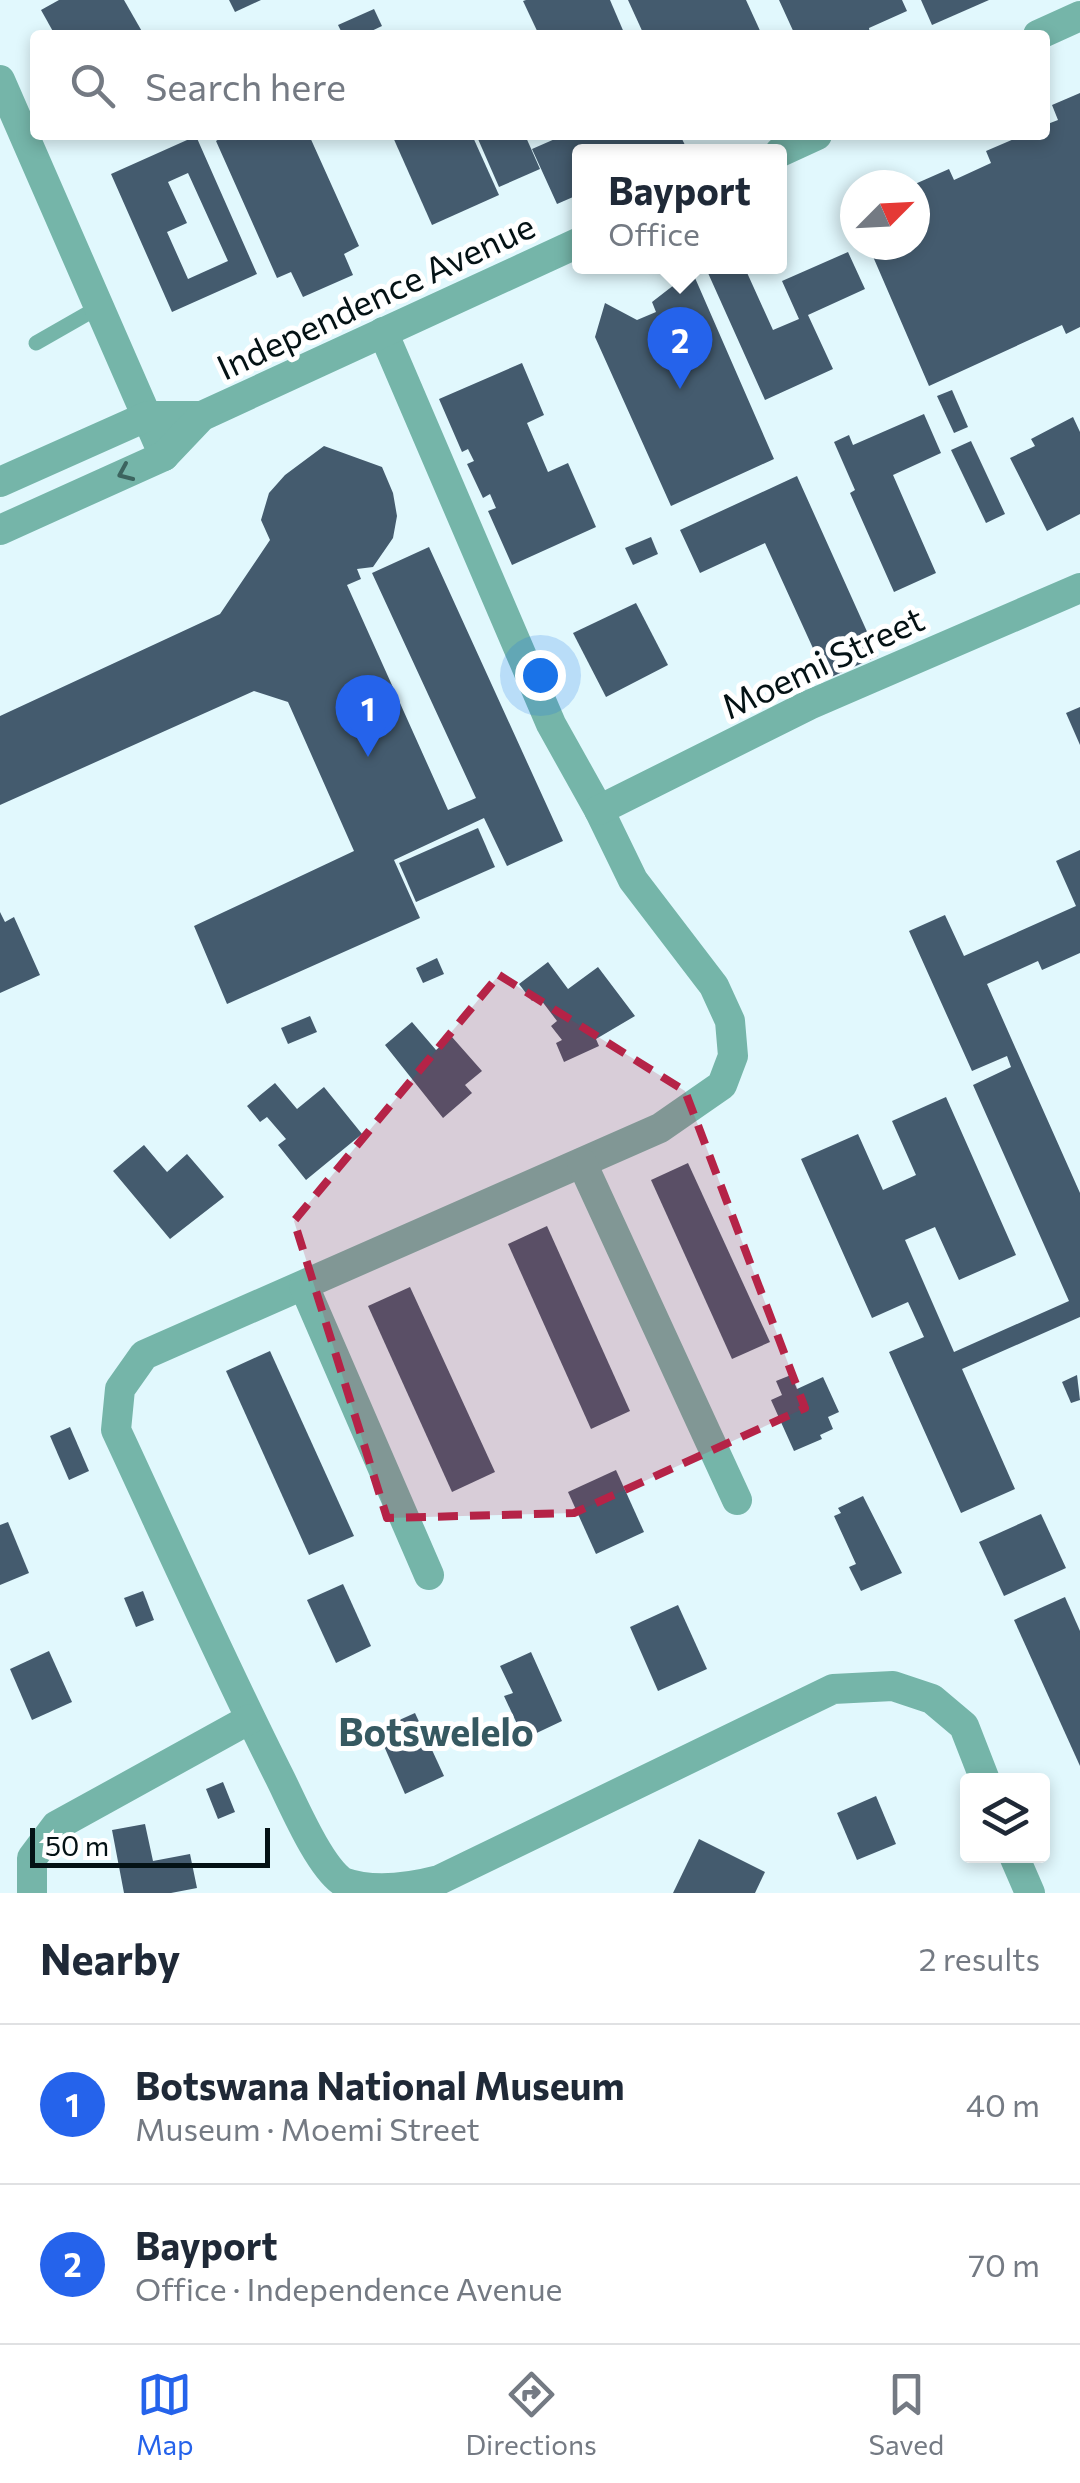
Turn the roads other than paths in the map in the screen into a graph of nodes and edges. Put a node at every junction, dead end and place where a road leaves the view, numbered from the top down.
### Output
1 (1080, 16) edge
2 (1049, 30) edge
3 (0, 80) edge
4 (572, 246) edge
5 (99, 307) junction
6 (383, 332) junction
7 (36, 343) dead end
8 (148, 416) junction
9 (202, 416) junction
10 (164, 456) junction
11 (0, 482) edge
12 (0, 530) edge
13 (1080, 588) edge
14 (599, 810) junction
15 (582, 1164) junction
16 (304, 1286) junction
17 (737, 1500) dead end
18 (429, 1575) dead end
19 (250, 1719) junction
20 (982, 1773) edge
21 (1017, 1863) edge
22 (32, 1893) edge
23 (1030, 1893) edge

1 - 2 street
3 - 5 street
4 - 6 street, Independence Avenue
5 - 7 lane
5 - 8 street
6 - 9 street, Independence Avenue
6 - 14 street
8 - 9 street
8 - 10 street
8 - 11 street
9 - 10 street
10 -> 12 street
13 - 14 street, Moemi Street
14 - 15 street
15 - 16 street
15 - 17 street
16 - 18 street
16 - 19 street
19 - 20 street
19 - 22 street
21 - 23 street

